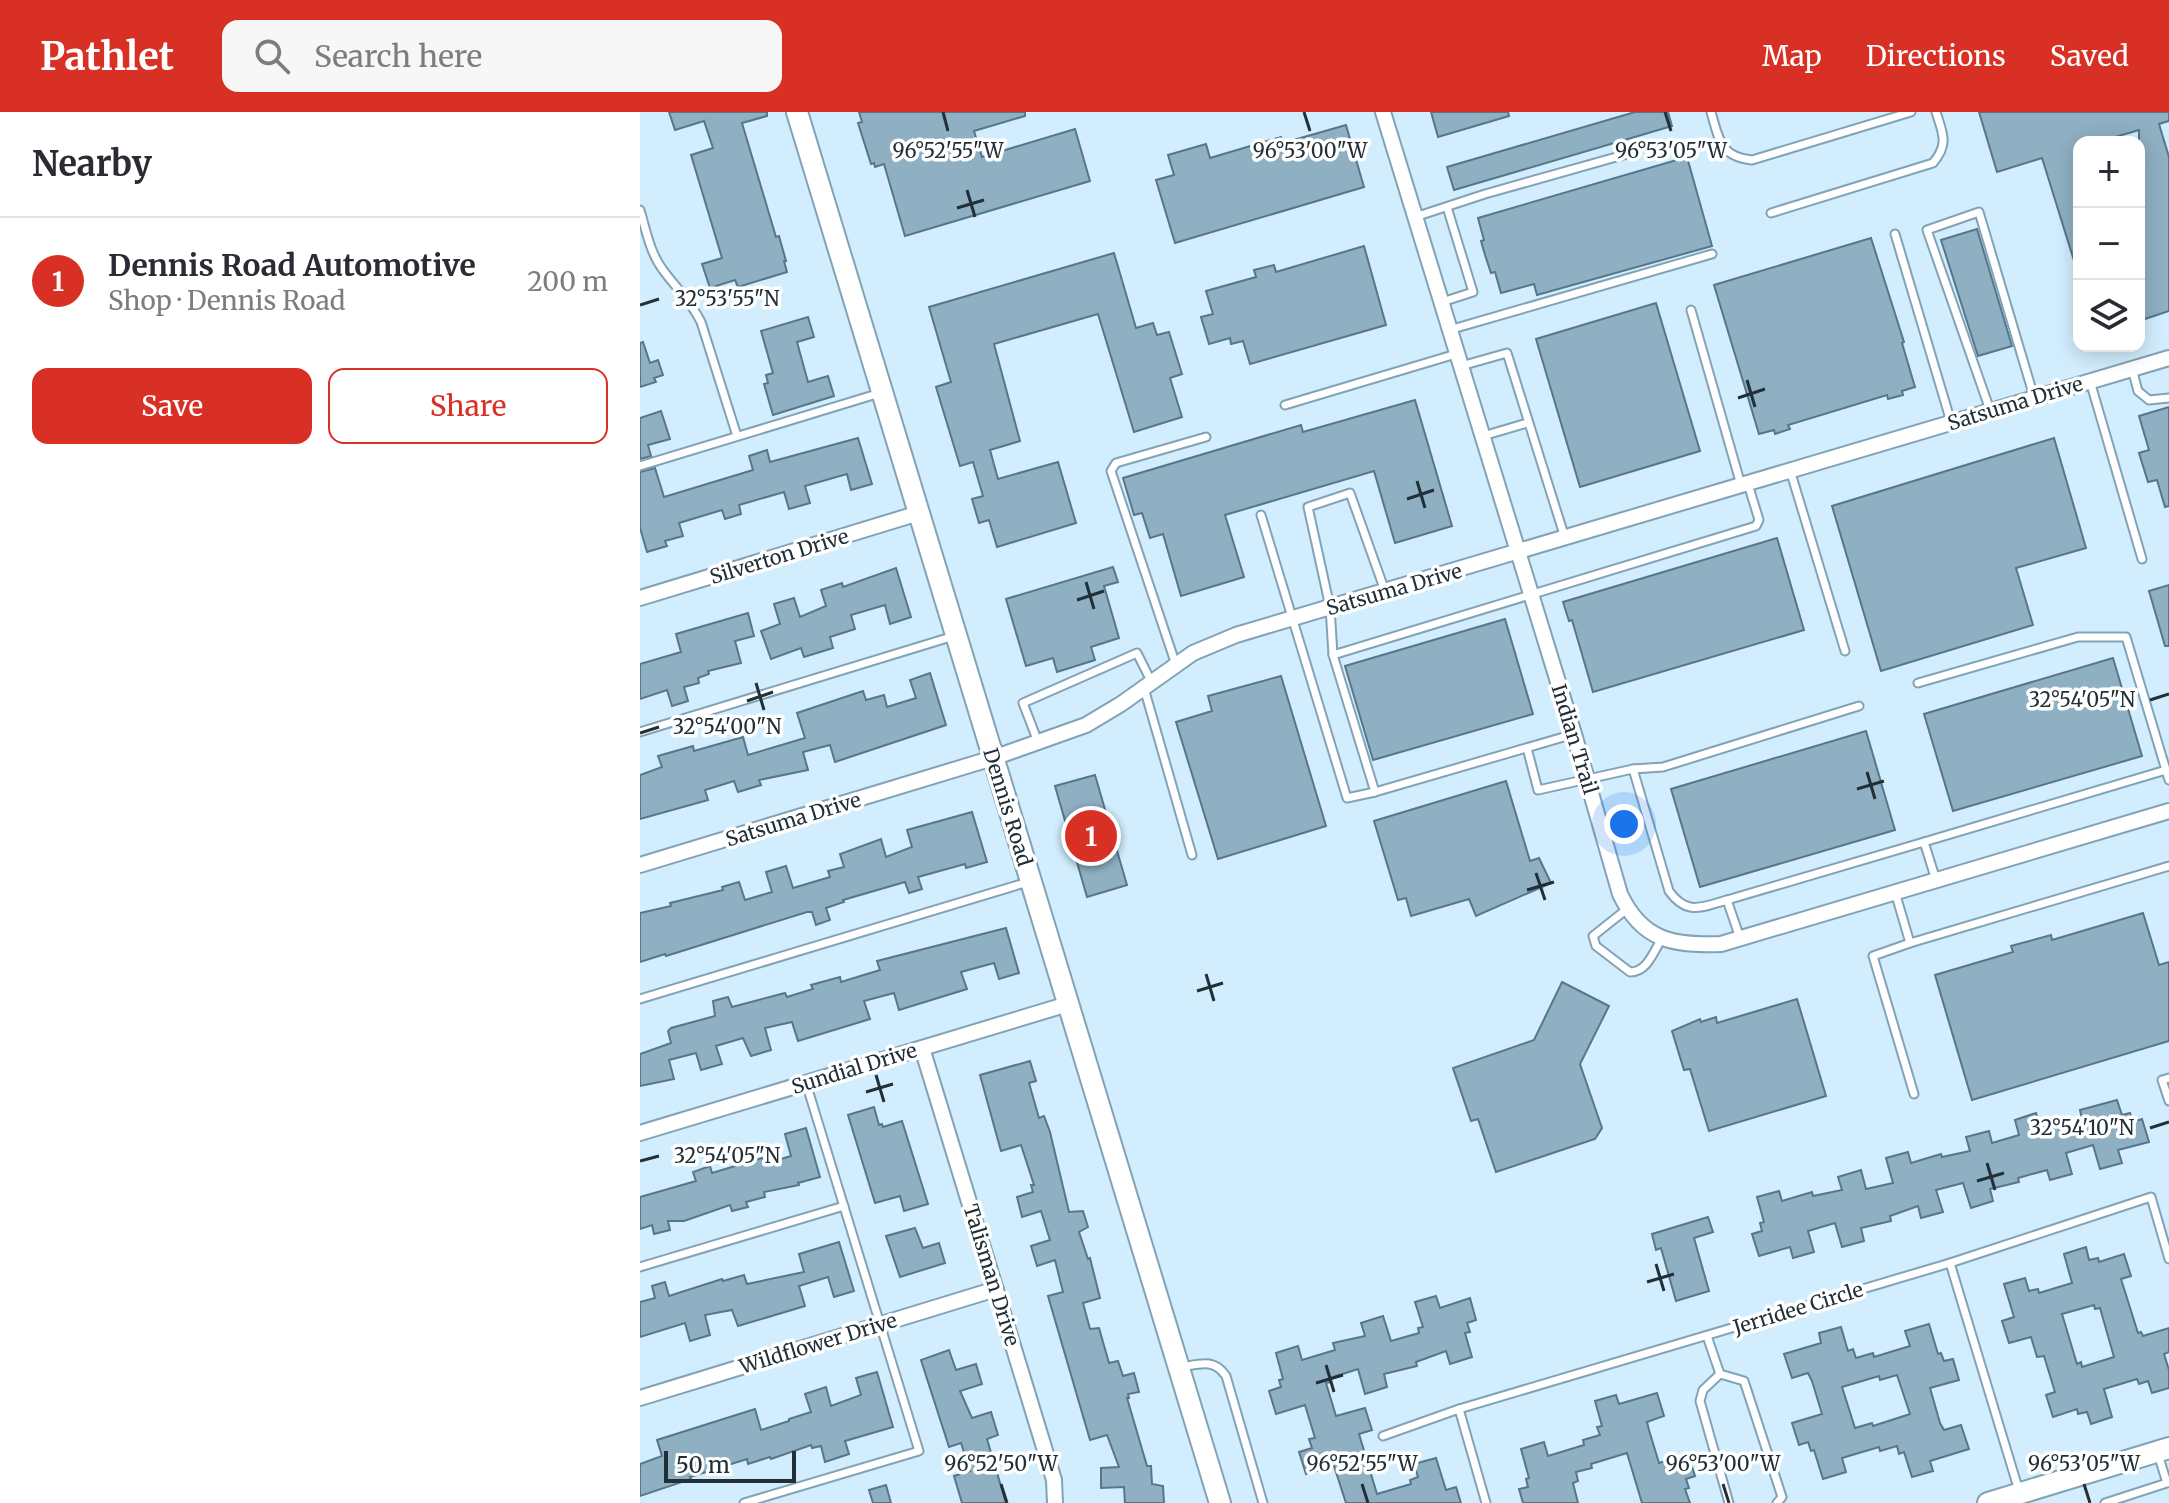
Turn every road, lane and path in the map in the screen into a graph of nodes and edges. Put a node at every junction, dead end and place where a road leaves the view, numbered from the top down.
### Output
1 (797, 112) edge
2 (1383, 112) edge
3 (1711, 112) edge
4 (1911, 112) edge
5 (1936, 112) edge
6 (1634, 152) dead end
7 (1447, 207) junction
8 (640, 210) edge
9 (1771, 213) dead end
10 (1415, 217) junction
11 (1895, 234) dead end
12 (1712, 254) dead end
13 (1441, 302) junction
14 (1691, 310) dead end
15 (1449, 330) junction
16 (2169, 358) edge
17 (1458, 361) junction
18 (2131, 369) junction
19 (2090, 381) junction
20 (882, 392) junction
21 (2034, 397) junction
22 (2169, 398) edge
23 (1285, 405) dead end
24 (1990, 410) junction
25 (1951, 422) junction
26 (1527, 423) junction
27 (737, 436) junction
28 (1206, 437) dead end
29 (1481, 437) junction
30 (640, 466) edge
31 (1790, 470) junction
32 (1745, 484) junction
33 (919, 513) junction
34 (1261, 515) dead end
35 (1565, 538) junction
36 (1516, 553) junction
37 (2142, 559) dead end
38 (1385, 591) junction
39 (1530, 596) junction
40 (640, 598) edge
41 (1330, 607) junction
42 (1291, 619) junction
43 (956, 636) junction
44 (1845, 651) dead end
45 (1333, 655) junction
46 (1176, 665) junction
47 (1918, 683) dead end
48 (1148, 686) junction
49 (1859, 706) dead end
50 (640, 732) edge
51 (1574, 734) junction
52 (1038, 742) junction
53 (1527, 748) junction
54 (993, 758) junction
55 (1633, 769) junction
56 (2166, 770) junction
57 (1587, 780) junction
58 (2169, 780) edge
59 (1375, 792) junction
60 (2169, 811) edge
61 (1924, 842) junction
62 (1192, 855) dead end
63 (640, 865) edge
64 (2169, 866) edge
65 (1936, 880) junction
66 (1031, 881) junction
67 (1895, 892) junction
68 (1727, 900) junction
69 (1627, 909) junction
70 (1740, 938) junction
71 (1661, 940) junction
72 (1910, 943) junction
73 (640, 999) edge
74 (1068, 1004) junction
75 (922, 1048) junction
76 (2169, 1078) edge
77 (806, 1083) junction
78 (1914, 1094) dead end
79 (2169, 1101) edge
80 (640, 1133) edge
81 (844, 1206) junction
82 (2169, 1259) edge
83 (1950, 1263) junction
84 (640, 1267) edge
85 (996, 1289) junction
86 (880, 1324) junction
87 (1707, 1336) junction
88 (1179, 1367) junction
89 (1720, 1374) junction
90 (640, 1398) edge
91 (1459, 1409) junction
92 (1383, 1436) dead end
93 (2163, 1450) edge
94 (2168, 1483) edge
95 (2020, 1493) junction
96 (744, 1503) edge
97 (1055, 1503) edge
98 (1220, 1503) edge
99 (1263, 1503) edge
100 (1486, 1503) edge
101 (1729, 1503) edge
102 (1777, 1503) edge
103 (1988, 1503) edge
104 (2105, 1503) edge

1 - 20 street, Dennis Road
2 - 10 street, Indian Trail
3 - 4 lane
5 - 9 lane
6 - 7 lane
7 - 10 lane
7 - 13 lane
8 - 27 lane
10 - 13 street, Indian Trail
11 - 25 lane
12 - 15 lane
13 - 15 street, Indian Trail
14 - 32 lane
15 - 17 street, Indian Trail
16 - 18 street, Satsuma Drive
17 - 23 lane
17 - 26 lane
17 - 29 street, Indian Trail
18 - 19 street, Satsuma Drive
18 - 22 lane
19 - 21 street, Satsuma Drive
19 - 37 lane
20 - 27 lane
20 - 33 street, Dennis Road
21 - 24 street, Satsuma Drive
21 - 24 lane
24 - 25 street, Satsuma Drive
25 - 31 street, Satsuma Drive
26 - 29 lane
26 - 35 lane
27 - 30 lane
28 - 46 lane
29 - 36 street, Indian Trail
31 - 32 street, Satsuma Drive
31 - 44 lane
32 - 35 street, Satsuma Drive
32 - 39 lane
33 - 40 street, Silverton Drive
33 - 43 street, Dennis Road
34 - 42 lane
35 - 36 street, Satsuma Drive
36 - 38 street, Satsuma Drive
36 - 39 street, Indian Trail
38 - 41 street, Satsuma Drive
38 - 41 lane
39 - 45 lane
39 - 51 street, Indian Trail
41 - 42 street, Satsuma Drive
41 - 45 lane
42 - 46 street, Satsuma Drive
42 - 59 lane
43 - 50 lane
43 - 54 street, Dennis Road
45 - 59 lane
46 - 48 street, Satsuma Drive
47 - 56 lane
48 - 52 street, Satsuma Drive
48 - 52 lane
48 - 62 lane
49 - 55 lane
51 - 53 lane
51 - 57 street, Indian Trail
52 - 54 street, Satsuma Drive
53 - 57 lane
53 - 59 lane
54 - 63 street, Satsuma Drive
54 - 66 street, Dennis Road
55 - 57 lane
55 - 68 lane
56 - 58 lane
56 - 61 lane
57 - 69 street, Indian Trail
60 - 65 street
61 - 65 lane
61 - 68 lane
64 - 72 lane
65 - 67 street
66 - 73 lane
66 - 74 street, Dennis Road
67 - 70 street
67 - 72 lane
68 - 70 lane
69 - 71 street, Indian Trail
69 - 71 lane
70 - 71 street
72 - 78 lane
74 - 75 street, Sundial Drive
74 - 88 street, Dennis Road
75 - 77 street, Sundial Drive
75 - 85 street, Talisman Drive
76 - 79 lane
77 - 80 street, Sundial Drive
77 - 81 lane
81 - 84 lane
81 - 86 lane
82 - 83 lane, Jerridee Circle
83 - 87 lane, Jerridee Circle
83 - 95 lane
85 - 86 street, Wildflower Drive
85 - 97 street, Talisman Drive
86 - 90 street, Wildflower Drive
86 - 96 lane
87 - 89 lane
87 - 91 lane, Jerridee Circle
88 - 98 street, Dennis Road
88 - 99 lane
89 - 101 lane
89 - 102 lane
91 - 92 lane, Jerridee Circle
91 - 100 lane
93 - 94 lane
93 - 95 street
94 - 104 lane
95 - 103 street

